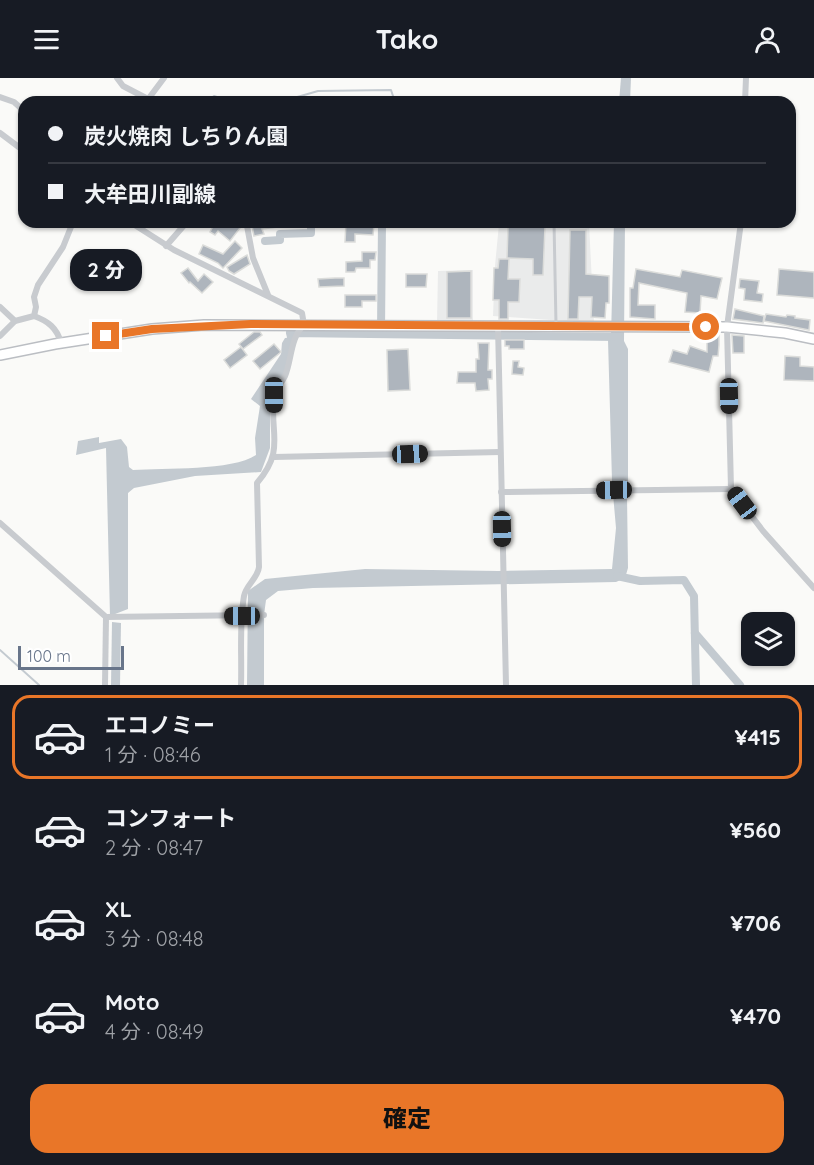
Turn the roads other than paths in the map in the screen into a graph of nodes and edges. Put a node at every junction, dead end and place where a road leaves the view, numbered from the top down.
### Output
1 (117, 78) edge
2 (164, 78) edge
3 (746, 78) edge
4 (140, 96) edge
5 (150, 96) edge
6 (746, 96) edge
7 (0, 97) edge
8 (18, 106) edge
9 (0, 133) edge
10 (18, 146) edge
11 (71, 228) edge
12 (139, 228) edge
13 (182, 228) edge
14 (248, 228) edge
15 (554, 228) edge
16 (740, 228) edge
17 (166, 246) junction
18 (268, 295) junction
19 (0, 307) edge
20 (34, 316) junction
21 (15, 321) junction
22 (498, 326) junction
23 (556, 326) junction
24 (727, 327) junction
25 (301, 328) junction
26 (0, 336) edge
27 (814, 339) edge
28 (61, 343) junction
29 (0, 355) edge
30 (500, 452) junction
31 (274, 457) junction
32 (731, 489) junction
33 (501, 492) junction
34 (0, 523) edge
35 (814, 588) edge
36 (264, 615) dead end
37 (108, 616) junction
38 (245, 616) junction
39 (105, 685) edge
40 (241, 685) edge
41 (506, 685) edge

1 - 4 street
2 - 5 street
3 - 6 street
7 - 8 street
9 - 10 street
11 - 20 street
12 - 17 street
13 - 17 street
14 - 18 street
15 - 23 lane
16 - 24 street
17 - 18 street
18 - 25 street
19 - 21 street
20 - 21 street
20 - 28 street
21 - 26 street
22 - 23 main road
22 - 25 main road
22 - 30 street
23 - 24 main road
24 - 27 main road
24 - 32 street
25 - 28 main road
25 - 31 street
28 - 29 main road
30 - 31 street
30 - 33 street
31 - 38 street
32 - 33 street
32 - 35 street
33 - 41 street
34 - 37 street
36 - 38 street
37 - 38 street
37 - 39 street
38 - 40 street

